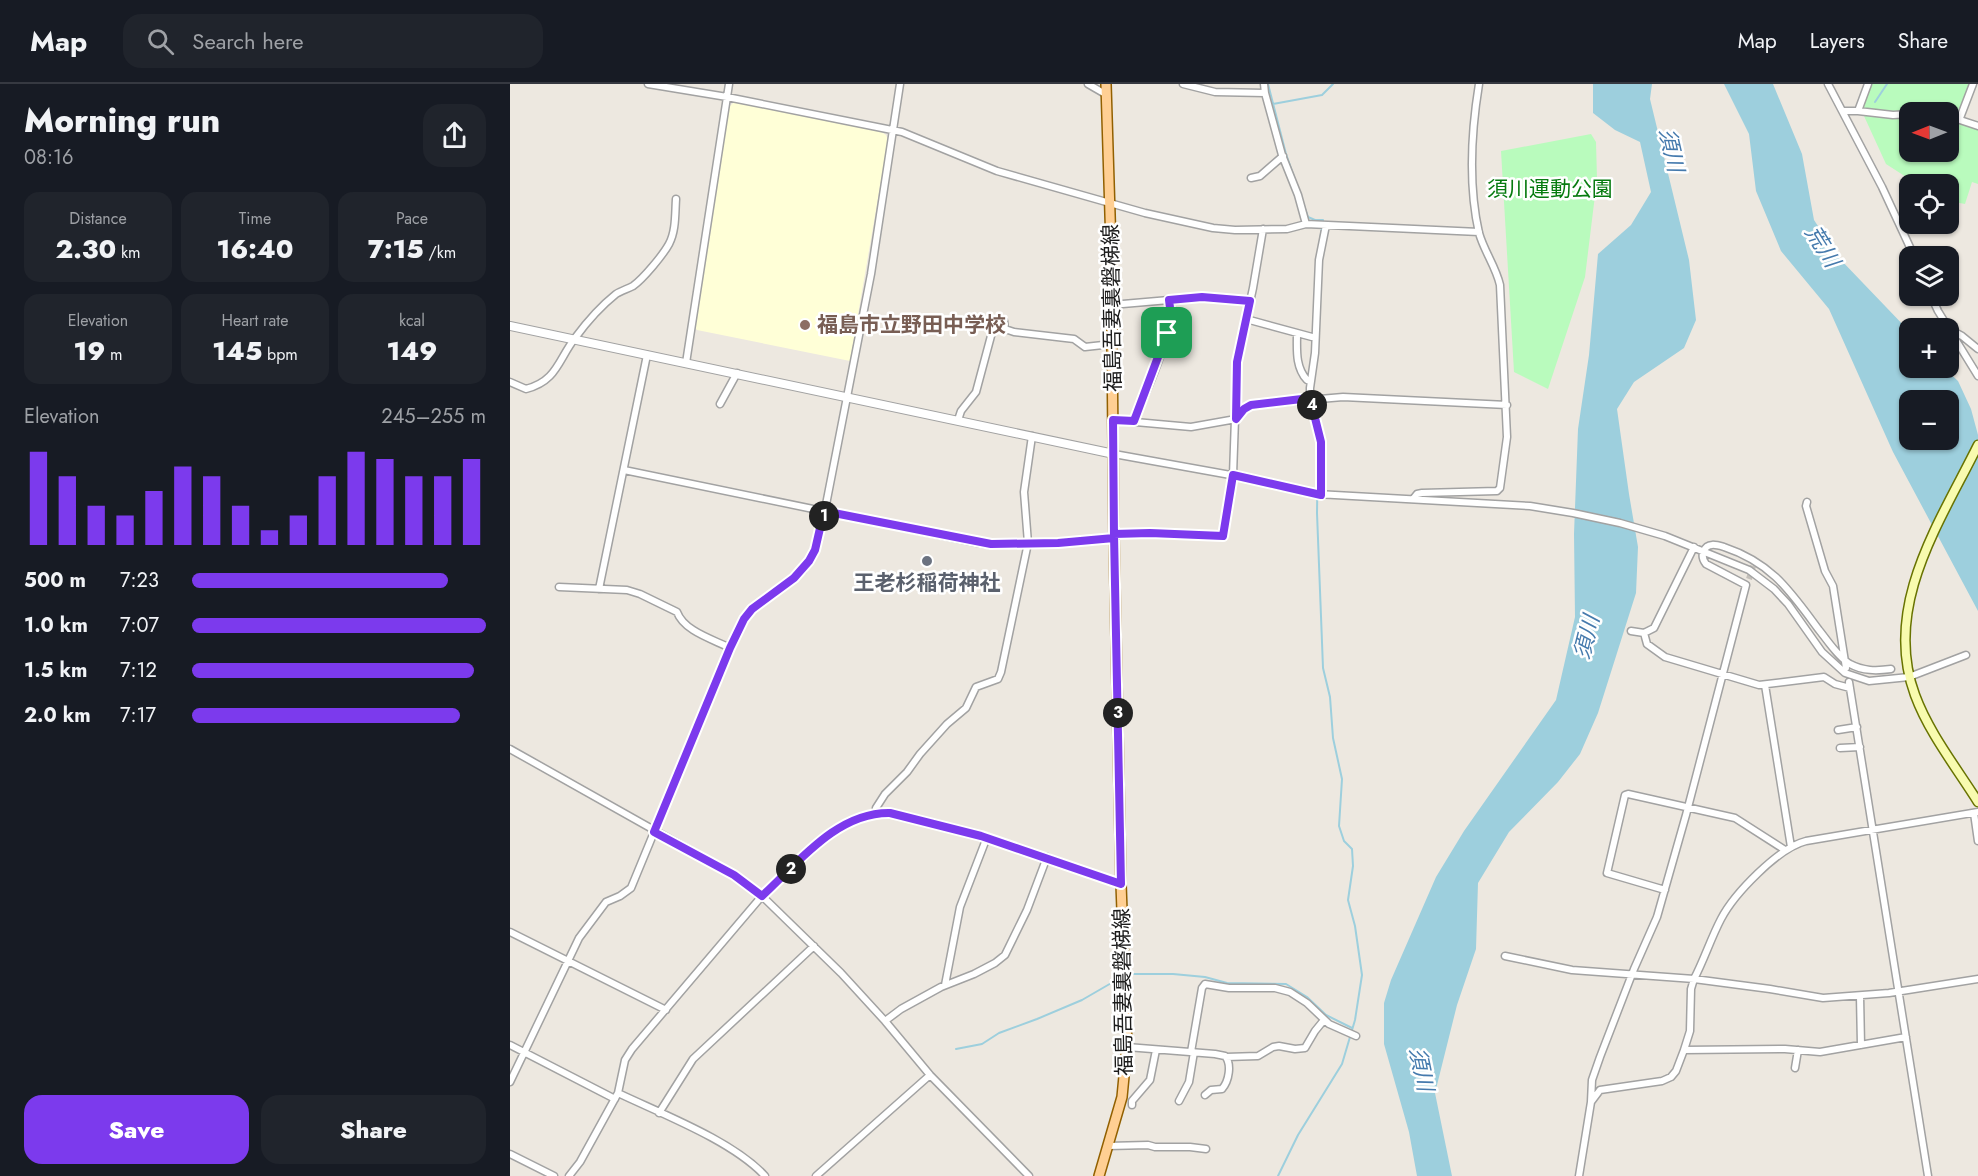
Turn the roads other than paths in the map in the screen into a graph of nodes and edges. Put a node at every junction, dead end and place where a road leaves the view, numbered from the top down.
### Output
1 (648, 84) edge
2 (729, 84) edge
3 (900, 84) edge
4 (1088, 84) edge
5 (1106, 84) edge
6 (1183, 84) edge
7 (1264, 84) edge
8 (1479, 84) edge
9 (1828, 84) edge
10 (1868, 84) edge
11 (1973, 84) edge
12 (1265, 93) junction
13 (1107, 95) junction
14 (727, 97) junction
15 (1844, 111) junction
16 (1858, 111) junction
17 (1899, 115) edge
18 (1959, 118) edge
19 (1959, 120) edge
20 (1978, 126) edge
21 (893, 131) junction
22 (1283, 156) junction
23 (1251, 178) dead end
24 (676, 199) dead end
25 (1110, 202) junction
26 (1306, 224) junction
27 (1326, 225) junction
28 (1263, 229) junction
29 (1479, 232) junction
30 (1909, 246) edge
31 (1169, 300) junction
32 (1250, 301) junction
33 (1111, 305) junction
34 (1246, 319) junction
35 (1004, 321) dead end
36 (510, 326) edge
37 (1297, 333) junction
38 (1959, 334) edge
39 (991, 336) dead end
40 (1312, 337) dead end
41 (574, 339) junction
42 (1112, 344) junction
43 (1959, 345) edge
44 (1978, 349) edge
45 (647, 355) junction
46 (686, 363) junction
47 (737, 373) junction
48 (1978, 376) edge
49 (1307, 380) dead end
50 (510, 382) edge
51 (848, 396) junction
52 (1310, 398) junction
53 (720, 404) dead end
54 (1506, 405) junction
55 (1236, 419) junction
56 (958, 420) junction
57 (1113, 420) junction
58 (1134, 421) junction
59 (1032, 436) junction
60 (1978, 445) edge
61 (1114, 454) junction
62 (624, 470) junction
63 (1233, 475) junction
64 (1321, 495) junction
65 (1413, 499) junction
66 (1807, 502) dead end
67 (824, 511) junction
68 (1114, 536) junction
69 (1028, 543) junction
70 (1694, 548) junction
71 (1703, 551) junction
72 (560, 587) dead end
73 (599, 589) junction
74 (1631, 631) dead end
75 (1644, 633) junction
76 (730, 648) junction
77 (1966, 655) dead end
78 (1845, 660) junction
79 (1846, 668) dead end
80 (1891, 669) dead end
81 (1724, 673) junction
82 (1909, 677) junction
83 (1765, 685) junction
84 (1857, 727) junction
85 (1838, 730) dead end
86 (1860, 747) junction
87 (1840, 748) dead end
88 (510, 749) edge
89 (1978, 802) edge
90 (1688, 808) junction
91 (876, 813) junction
92 (1976, 813) edge
93 (1871, 830) junction
94 (654, 832) junction
95 (987, 837) junction
96 (1978, 841) edge
97 (1788, 849) junction
98 (1047, 857) junction
99 (1121, 884) junction
100 (1665, 890) junction
101 (762, 896) junction
102 (510, 932) edge
103 (814, 945) junction
104 (1505, 956) dead end
105 (567, 961) junction
106 (1632, 975) junction
107 (1694, 979) junction
108 (1978, 979) edge
109 (945, 985) junction
110 (1898, 992) junction
111 (1860, 996) junction
112 (666, 1010) junction
113 (1324, 1020) junction
114 (885, 1021) junction
115 (1356, 1036) dead end
116 (1906, 1037) junction
117 (510, 1045) edge
118 (1862, 1045) junction
119 (1127, 1047) junction
120 (1156, 1050) junction
121 (1684, 1050) junction
122 (1798, 1050) junction
123 (524, 1052) junction
124 (1193, 1052) junction
125 (1226, 1057) junction
126 (1795, 1068) dead end
127 (930, 1074) junction
128 (510, 1082) edge
129 (1205, 1095) dead end
130 (617, 1096) junction
131 (1179, 1101) dead end
132 (1591, 1102) junction
133 (1132, 1105) dead end
134 (659, 1113) junction
135 (1108, 1146) junction
136 (1206, 1149) dead end
137 (510, 1154) edge
138 (1027, 1175) edge
139 (554, 1176) edge
140 (569, 1176) edge
141 (765, 1176) edge
142 (816, 1176) edge
143 (1099, 1176) edge
144 (1579, 1176) edge
145 (1928, 1176) edge

1 - 14 street
2 - 14 street
3 - 21 street
4 - 13 street
5 - 13 main road, 福島吾妻裏磐梯線
6 - 12 street
7 - 12 street
8 - 29 street
9 - 15 street
10 - 16 street
11 - 18 street
12 - 22 street
13 - 25 main road, 福島吾妻裏磐梯線
14 - 21 street
14 - 46 street
15 - 16 street
15 - 30 street
16 - 17 street
19 - 20 street
21 - 25 street
21 - 51 street
22 - 23 street
22 - 26 street
24 - 41 street
25 - 28 street
25 - 33 main road, 福島吾妻裏磐梯線
26 - 27 street
26 - 28 street
27 - 29 street
27 - 52 street
28 - 32 street
29 - 54 street
31 - 32 street
31 - 33 street
31 - 58 street
32 - 34 street
33 - 42 main road, 福島吾妻裏磐梯線
34 - 37 street
34 - 55 street
35 - 42 street
36 - 41 street
37 - 40 street
37 - 49 street
38 - 44 street
39 - 56 street
41 - 45 street
41 - 50 street
42 - 57 main road, 福島吾妻裏磐梯線
43 - 48 street
45 - 46 street
45 - 62 street
46 - 47 street
47 - 51 street
47 - 53 street
51 - 56 street
51 - 67 street
52 - 54 street
52 - 55 street
52 - 64 street
54 - 65 street
55 - 58 street
55 - 63 street
56 - 59 street
57 - 58 street
57 - 61 main road, 福島吾妻裏磐梯線
59 - 61 street
59 - 69 street
60 - 82 main road
61 - 63 street
61 - 68 main road, 福島吾妻裏磐梯線
62 - 67 street
62 - 73 street
63 - 64 street
63 - 68 street
64 - 65 street
65 - 70 street
66 - 78 street
67 - 69 street
67 - 76 street
68 - 69 street
68 - 99 main road, 福島吾妻裏磐梯線
69 - 91 street
70 - 71 street
70 - 75 street
71 - 78 street
71 - 81 street
71 - 82 street
72 - 73 street
73 - 76 street
74 - 75 street
75 - 81 street
76 - 94 street
77 - 82 street
78 - 79 street
78 - 80 street
81 - 83 street
81 - 90 street
82 - 89 main road
83 - 84 street
83 - 97 street
84 - 85 street
84 - 86 street
86 - 87 street
86 - 93 street
88 - 94 street
90 - 97 street
90 - 100 street
90 - 100 street
91 - 95 street
91 - 101 street
92 - 93 street
92 - 96 street
93 - 97 street
93 - 110 street
94 - 101 street
94 - 105 street
95 - 98 street
95 - 109 street
97 - 107 street
98 - 99 street
98 - 109 street
99 - 119 main road, 福島吾妻裏磐梯線
100 - 106 street
101 - 103 street
101 - 112 street
102 - 105 street
103 - 114 street
103 - 134 street
104 - 106 street
105 - 112 street
105 - 123 street
106 - 107 street
106 - 132 street
107 - 111 street
107 - 121 street
108 - 110 street
109 - 114 street
110 - 111 street
110 - 116 street
111 - 118 street
112 - 130 street
113 - 115 street
113 - 124 street
113 - 125 street
114 - 127 street
116 - 118 street
116 - 145 street
117 - 123 street
118 - 122 street
119 - 120 street
119 - 135 main road, 福島吾妻裏磐梯線
120 - 124 street
120 - 133 street
121 - 122 street
121 - 132 street
122 - 126 street
123 - 128 street
123 - 130 street
124 - 125 street
124 - 131 street
125 - 129 street
127 - 138 street
127 - 142 street
130 - 134 street
130 - 140 street
132 - 144 street
134 - 141 street
135 - 136 street
135 - 143 main road, 福島吾妻裏磐梯線
137 - 139 street

